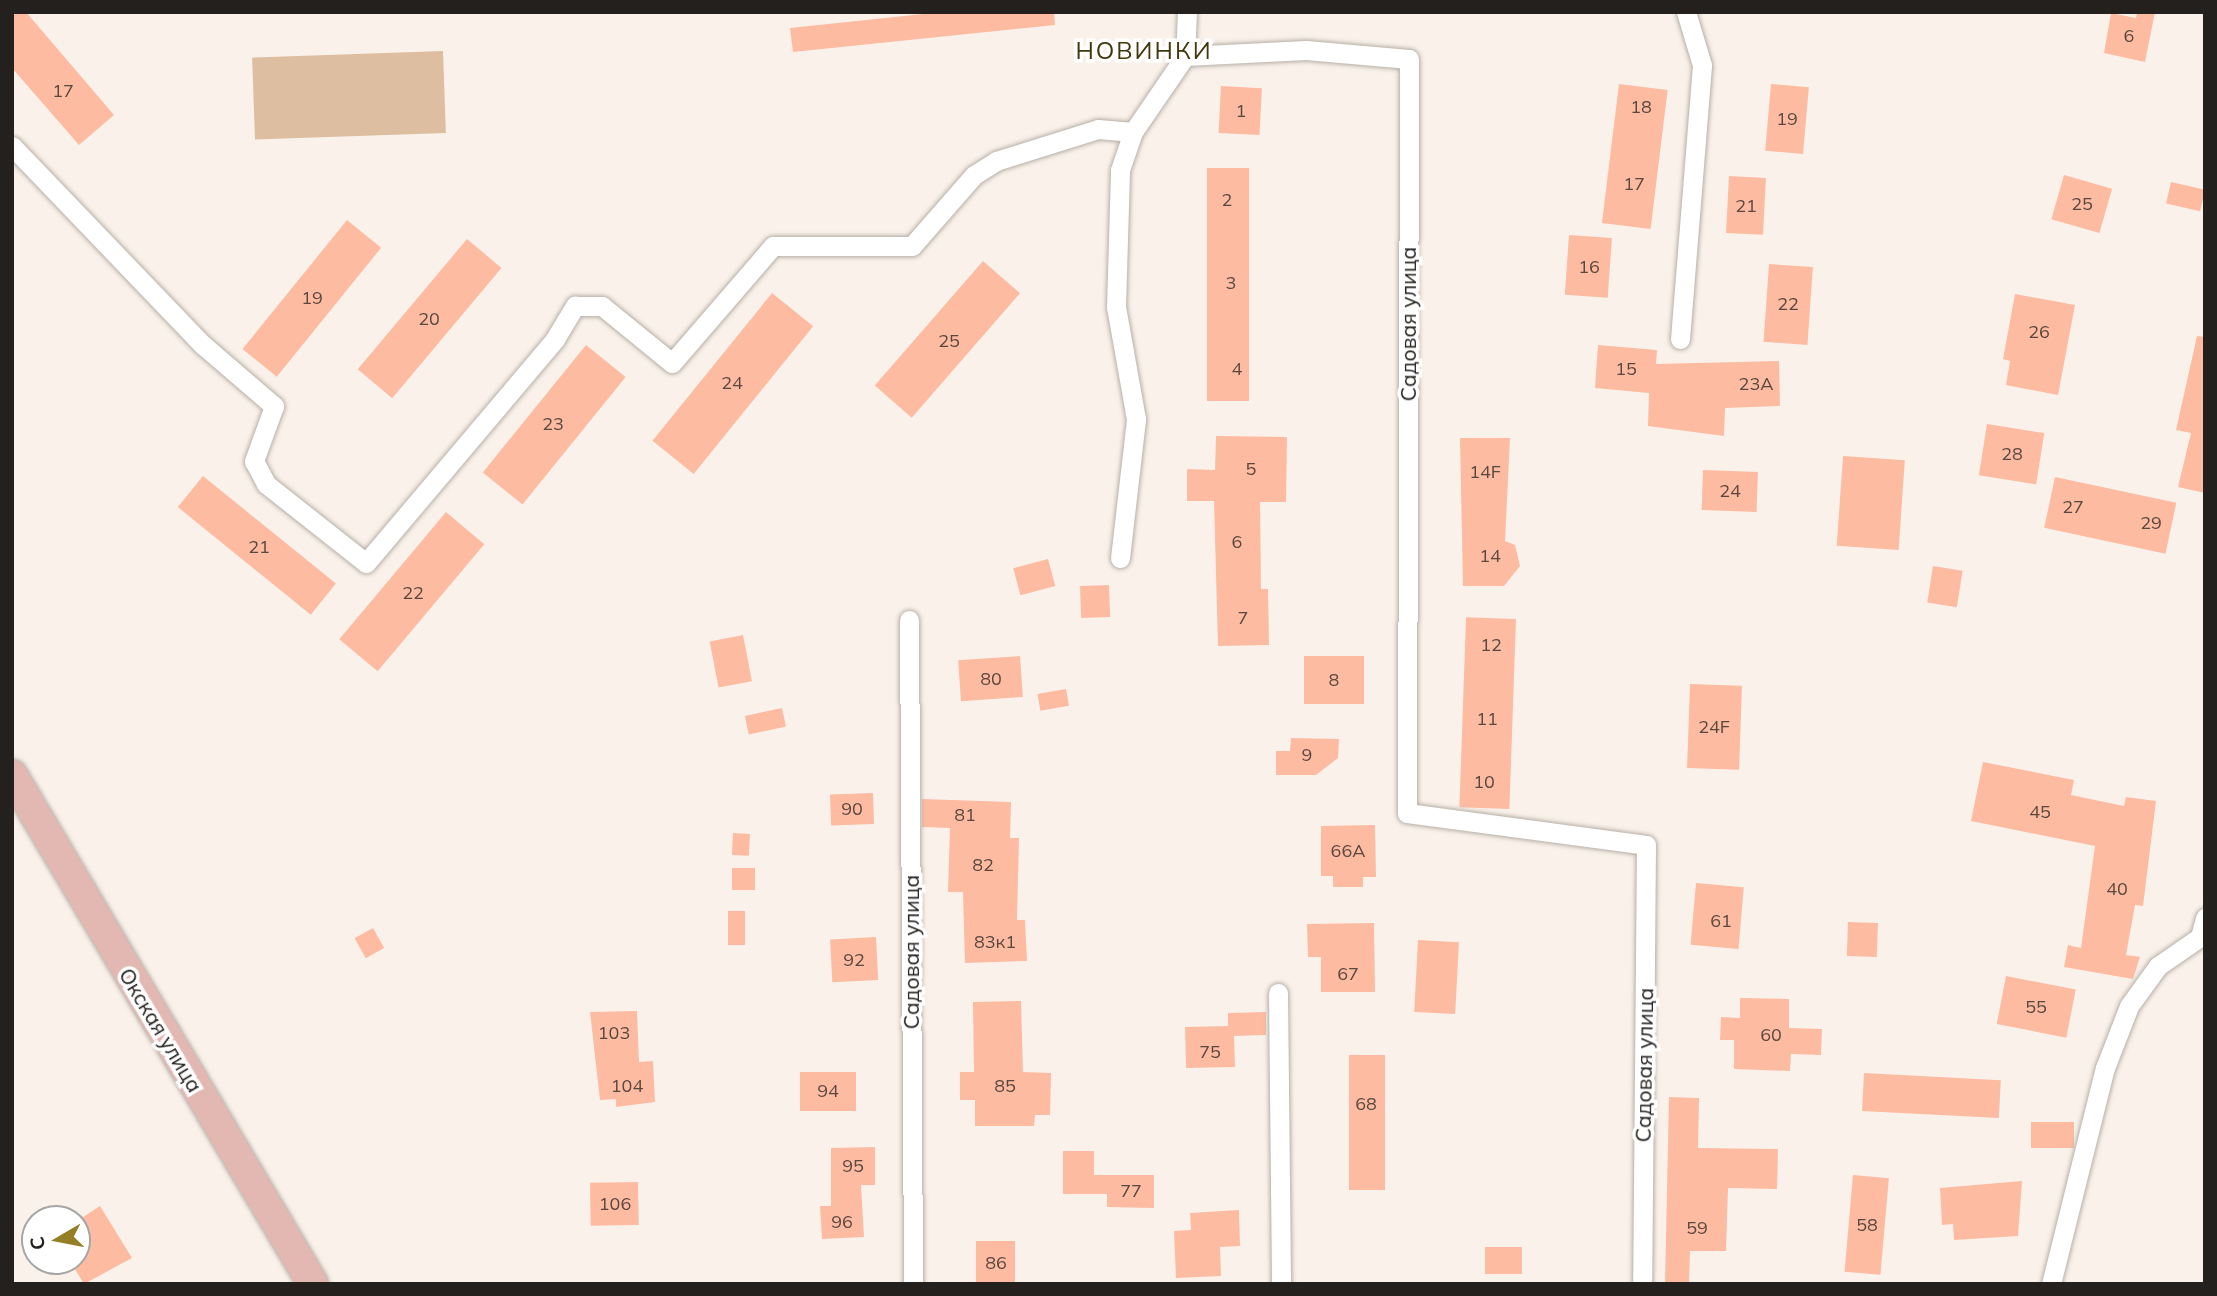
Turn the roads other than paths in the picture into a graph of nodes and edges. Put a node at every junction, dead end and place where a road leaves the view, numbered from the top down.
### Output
1 (1187, 12) edge
2 (1686, 12) edge
3 (1185, 56) junction
4 (1133, 132) junction
5 (12, 146) edge
6 (1680, 339) dead end
7 (1120, 558) dead end
8 (909, 620) dead end
9 (12, 775) edge
10 (2205, 918) edge
11 (1279, 993) dead end
12 (313, 1284) edge
13 (913, 1284) edge
14 (1281, 1284) edge
15 (1642, 1284) edge
16 (2051, 1284) edge

1 - 3 street
2 - 6 street
3 - 4 street
3 - 15 street, Садовая улица
4 - 5 street
4 - 7 street
8 - 13 street, Садовая улица
9 - 12 main road, Окская улица
10 - 16 street
11 - 14 street

